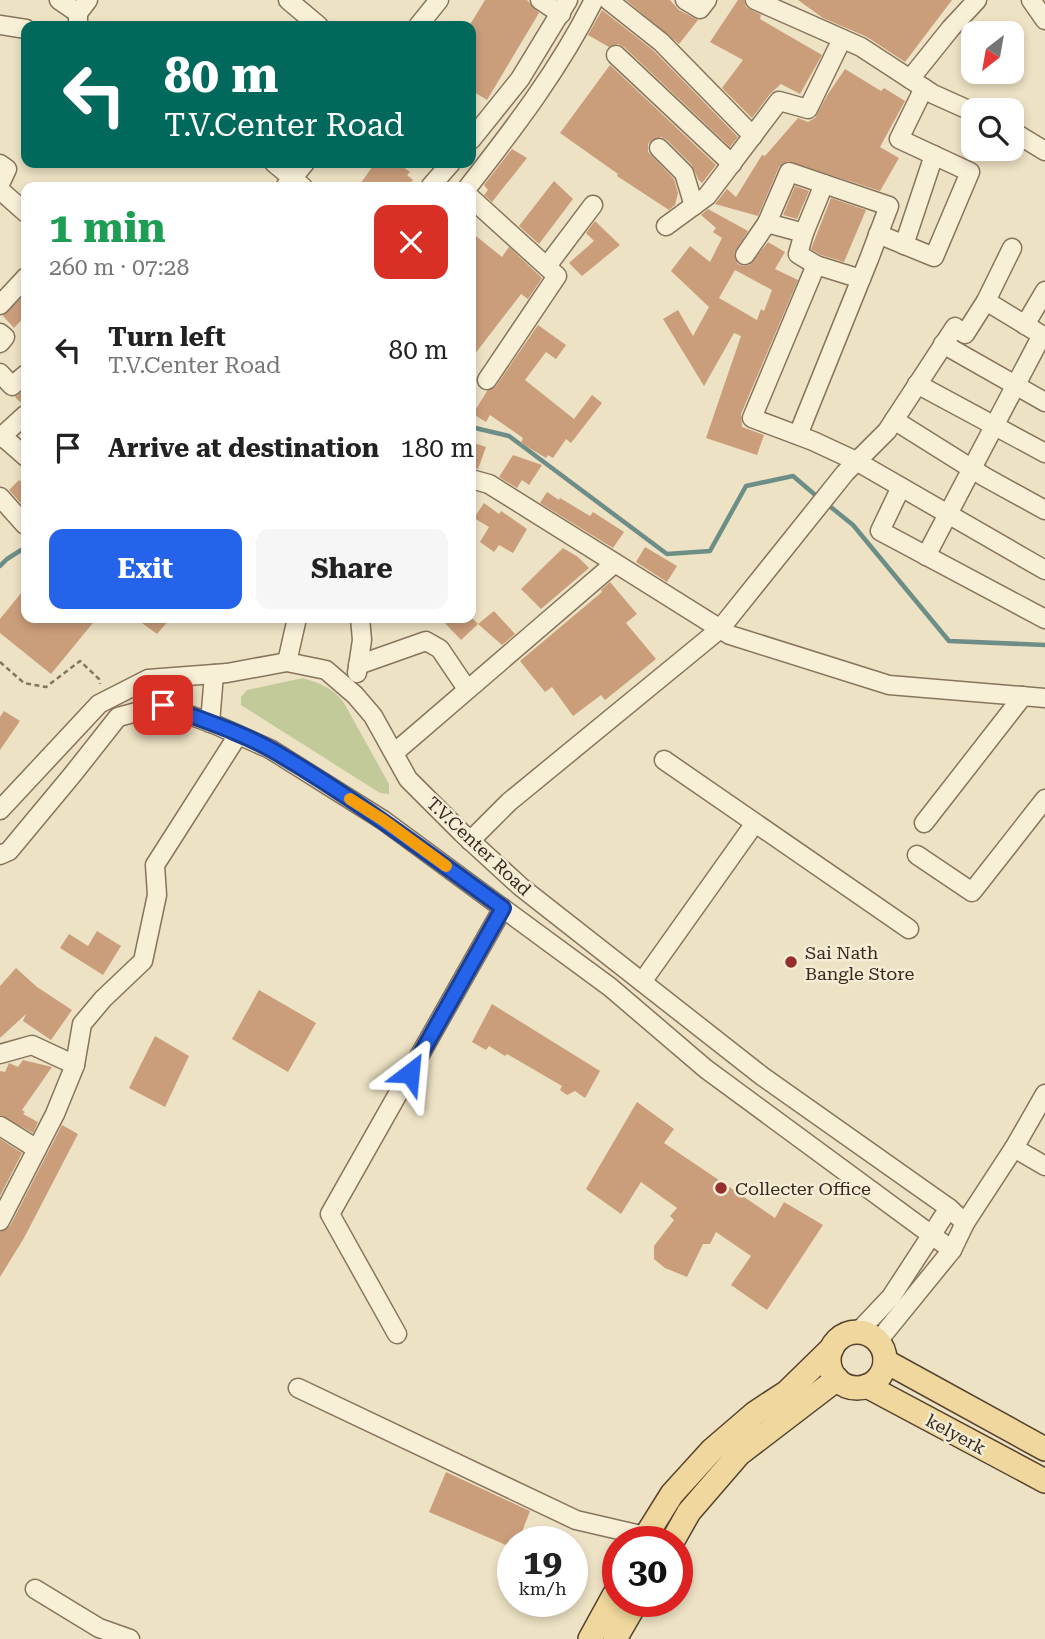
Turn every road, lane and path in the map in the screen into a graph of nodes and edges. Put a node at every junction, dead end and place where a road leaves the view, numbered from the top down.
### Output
1 (59, 0) edge
2 (288, 0) edge
3 (439, 0) edge
4 (540, 0) edge
5 (594, 0) edge
6 (608, 0) edge
7 (685, 0) edge
8 (706, 0) edge
9 (755, 0) edge
10 (977, 0) edge
11 (1031, 0) edge
12 (565, 7) edge
13 (788, 7) edge
14 (81, 13) edge
15 (1045, 20) edge
16 (313, 21) edge
17 (422, 21) edge
18 (0, 25) edge
19 (21, 28) edge
20 (842, 38) junction
21 (616, 55) dead end
22 (917, 84) junction
23 (961, 106) edge
24 (476, 134) edge
25 (753, 136) junction
26 (1024, 138) edge
27 (659, 148) dead end
28 (1045, 151) edge
29 (934, 155) junction
30 (0, 163) edge
31 (732, 164) junction
32 (279, 168) edge
33 (447, 168) edge
34 (291, 182) edge
35 (434, 182) edge
36 (472, 182) edge
37 (0, 184) edge
38 (824, 184) junction
39 (0, 190) edge
40 (476, 202) edge
41 (593, 205) dead end
42 (694, 206) junction
43 (21, 209) edge
44 (767, 223) junction
45 (666, 226) dead end
46 (804, 233) junction
47 (878, 234) junction
48 (904, 245) junction
49 (1012, 248) dead end
50 (745, 256) dead end
51 (816, 265) junction
52 (547, 266) junction
53 (862, 279) junction
54 (21, 282) edge
55 (1045, 291) edge
56 (986, 301) junction
57 (0, 305) edge
58 (1025, 325) junction
59 (0, 333) edge
60 (1043, 336) edge
61 (0, 343) edge
62 (943, 344) junction
63 (0, 373) edge
64 (21, 378) edge
65 (487, 380) dead end
66 (917, 384) junction
67 (1016, 385) junction
68 (1045, 402) edge
69 (21, 419) edge
70 (894, 420) junction
71 (995, 426) junction
72 (798, 435) junction
73 (1, 437) edge
74 (21, 453) edge
75 (1045, 453) edge
76 (851, 467) junction
77 (972, 469) junction
78 (476, 480) edge
79 (901, 487) junction
80 (0, 497) edge
81 (1045, 510) edge
82 (948, 514) junction
83 (21, 520) edge
84 (926, 556) junction
85 (615, 563) junction
86 (1045, 570) edge
87 (1045, 619) edge
88 (296, 623) edge
89 (360, 623) edge
90 (720, 629) junction
91 (0, 662) edge
92 (287, 662) junction
93 (358, 665) junction
94 (214, 674) junction
95 (467, 690) junction
96 (355, 695) junction
97 (1023, 696) junction
98 (1045, 698) edge
99 (106, 700) junction
100 (210, 723) junction
101 (239, 735) junction
102 (394, 753) junction
103 (664, 760) dead end
104 (7, 792) edge
105 (1045, 799) edge
106 (0, 810) edge
107 (755, 823) junction
108 (924, 823) dead end
109 (470, 841) junction
110 (0, 855) edge
111 (917, 855) dead end
112 (500, 869) junction
113 (483, 894) junction
114 (503, 908) junction
115 (909, 929) dead end
116 (642, 982) junction
117 (688, 1018) junction
118 (670, 1038) junction
119 (0, 1054) edge
120 (75, 1065) junction
121 (1045, 1094) edge
122 (0, 1126) edge
123 (1014, 1148) junction
124 (37, 1149) junction
125 (1045, 1166) edge
126 (6, 1194) edge
127 (949, 1208) junction
128 (0, 1220) edge
129 (965, 1223) junction
130 (931, 1234) junction
131 (952, 1250) junction
132 (397, 1334) dead end
133 (874, 1345) junction
134 (832, 1348) junction
135 (837, 1379) junction
136 (867, 1386) junction
137 (298, 1388) dead end
138 (1045, 1450) edge
139 (1045, 1481) edge
140 (656, 1526) edge
141 (681, 1526) edge
142 (602, 1527) edge
143 (35, 1589) dead end
144 (602, 1617) edge
145 (628, 1617) edge
146 (130, 1639) edge
147 (590, 1639) edge
148 (615, 1639) edge

1 - 14 street
2 - 16 street
3 - 17 street
4 - 12 street
5 - 36 street
6 - 25 street
7 - 8 street
9 - 13 street
10 - 22 street
11 - 15 street
12 - 24 street
13 - 20 street
18 - 19 street
20 - 22 street
20 - 25 street
21 - 31 street
22 - 23 street
22 - 29 street
25 - 31 street
26 - 28 street
27 - 42 street
29 - 48 street
29 - 48 street
30 - 37 street
31 - 42 street
32 - 34 street
33 - 35 street
38 - 44 street
38 - 46 street
38 - 47 street
39 - 43 street
40 - 52 street
41 - 52 street
42 - 45 street
44 - 46 street
44 - 50 street
46 - 51 street
47 - 48 street
47 - 53 street
49 - 56 street
51 - 53 street
51 - 72 street
52 - 65 street
53 - 72 street
54 - 57 street
55 - 58 street
56 - 58 street
56 - 62 street
58 - 60 street
59 - 61 street
60 - 67 street
62 - 66 street
62 - 67 street
63 - 64 street
66 - 70 street
66 - 71 street
67 - 68 street
67 - 71 street
69 - 73 street
70 - 76 street
70 - 77 street
71 - 75 street
71 - 77 street
72 - 76 street
73 - 74 street
76 - 79 street
76 - 90 street
77 - 81 street
77 - 82 street
78 - 85 street
79 - 82 street
79 - 84 street
80 - 83 street
82 - 84 street
82 - 86 street
84 - 87 street
85 - 90 street
85 - 95 street
88 - 92 street
89 - 93 street
90 - 97 street
90 - 109 street
91 - 99 path
92 - 94 street, T.V.Center Road
92 - 96 street, T.V.Center Road
93 - 95 street
93 - 96 street
94 - 99 street, T.V.Center Road
94 - 100 street
95 - 102 street
96 - 102 street, T.V.Center Road
97 - 98 street
97 - 108 street
99 - 104 street, T.V.Center Road
100 - 101 street, T.V.Center Road
100 - 110 street, T.V.Center Road
101 - 113 street, T.V.Center Road
101 - 120 street
102 - 109 street, T.V.Center Road
103 - 107 street
104 - 106 street, T.V.Center Road
105 - 111 street
107 - 115 street
107 - 116 street
109 - 112 street, T.V.Center Road
112 - 113 street
112 - 116 street, T.V.Center Road
113 - 114 street, T.V.Center Road
114 - 118 street, T.V.Center Road
114 - 132 street
116 - 117 street, T.V.Center Road
117 - 118 street
117 - 127 street, T.V.Center Road
118 - 130 street, T.V.Center Road
119 - 120 street
120 - 124 street
121 - 123 street
122 - 124 street
123 - 125 street
123 - 129 street
124 - 126 street
126 - 128 street
127 - 129 street, T.V.Center Road
127 - 130 street
129 - 131 street
130 - 131 street, T.V.Center Road
130 - 133 street
131 - 133 street
133 - 134 main road
133 - 136 main road
133 - 138 main road
134 - 135 main road
134 - 140 main road
135 - 136 main road
135 - 141 main road
136 - 139 main road, kelyerk
137 - 142 street
143 - 146 street
144 - 147 main road
145 - 148 main road

